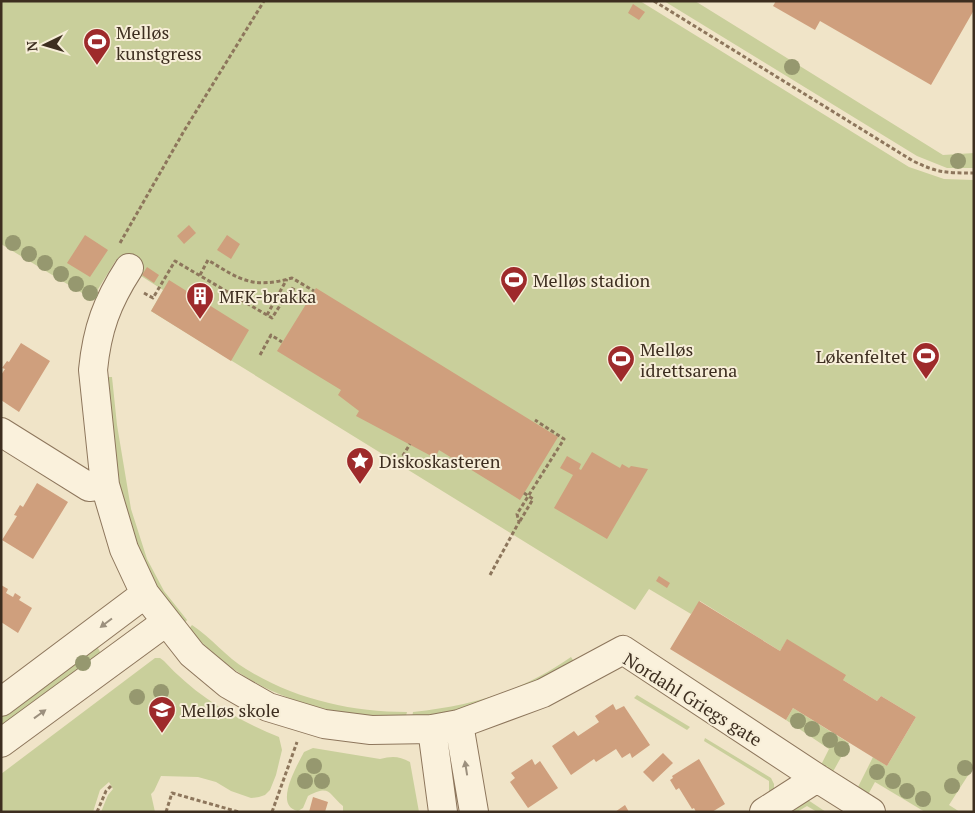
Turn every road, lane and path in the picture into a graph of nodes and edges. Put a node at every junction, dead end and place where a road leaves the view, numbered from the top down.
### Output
1 (264, 1) edge
2 (654, 1) edge
3 (974, 173) edge
4 (122, 266) junction
5 (200, 275) junction
6 (288, 279) junction
7 (314, 291) dead end
8 (310, 298) dead end
9 (266, 315) junction
10 (282, 342) dead end
11 (260, 355) dead end
12 (535, 420) dead end
13 (1, 432) edge
14 (410, 444) dead end
15 (396, 467) dead end
16 (105, 485) junction
17 (524, 493) dead end
18 (519, 522) junction
19 (490, 575) dead end
20 (145, 594) junction
21 (166, 622) junction
22 (1, 702) edge
23 (459, 724) junction
24 (432, 730) junction
25 (298, 740) dead end
26 (1, 743) edge
27 (817, 778) junction
28 (111, 786) dead end
29 (97, 812) edge
30 (166, 812) edge
31 (239, 812) edge
32 (272, 812) edge
33 (443, 812) edge
34 (474, 812) edge
35 (764, 812) edge
36 (871, 812) edge

1 - 4 path
2 - 3 path
4 - 5 path
4 - 16 street, Nordahl Griegs gate
5 - 6 path
5 - 9 path
6 - 7 path
6 - 9 path
8 - 9 path
10 - 11 path
12 - 18 path
13 - 16 street
14 - 15 path
16 - 20 street, Nordahl Griegs gate
17 - 18 path
18 - 19 path
20 - 21 street, Nordahl Griegs gate
20 -> 22 street
21 - 24 street, Nordahl Griegs gate
26 -> 21 street
23 - 24 street, Nordahl Griegs gate
23 - 27 street, Nordahl Griegs gate
34 -> 23 street
24 - 33 street
25 - 32 path
27 - 35 street
27 - 36 street, Nordahl Griegs gate
28 - 29 path
30 - 31 path

